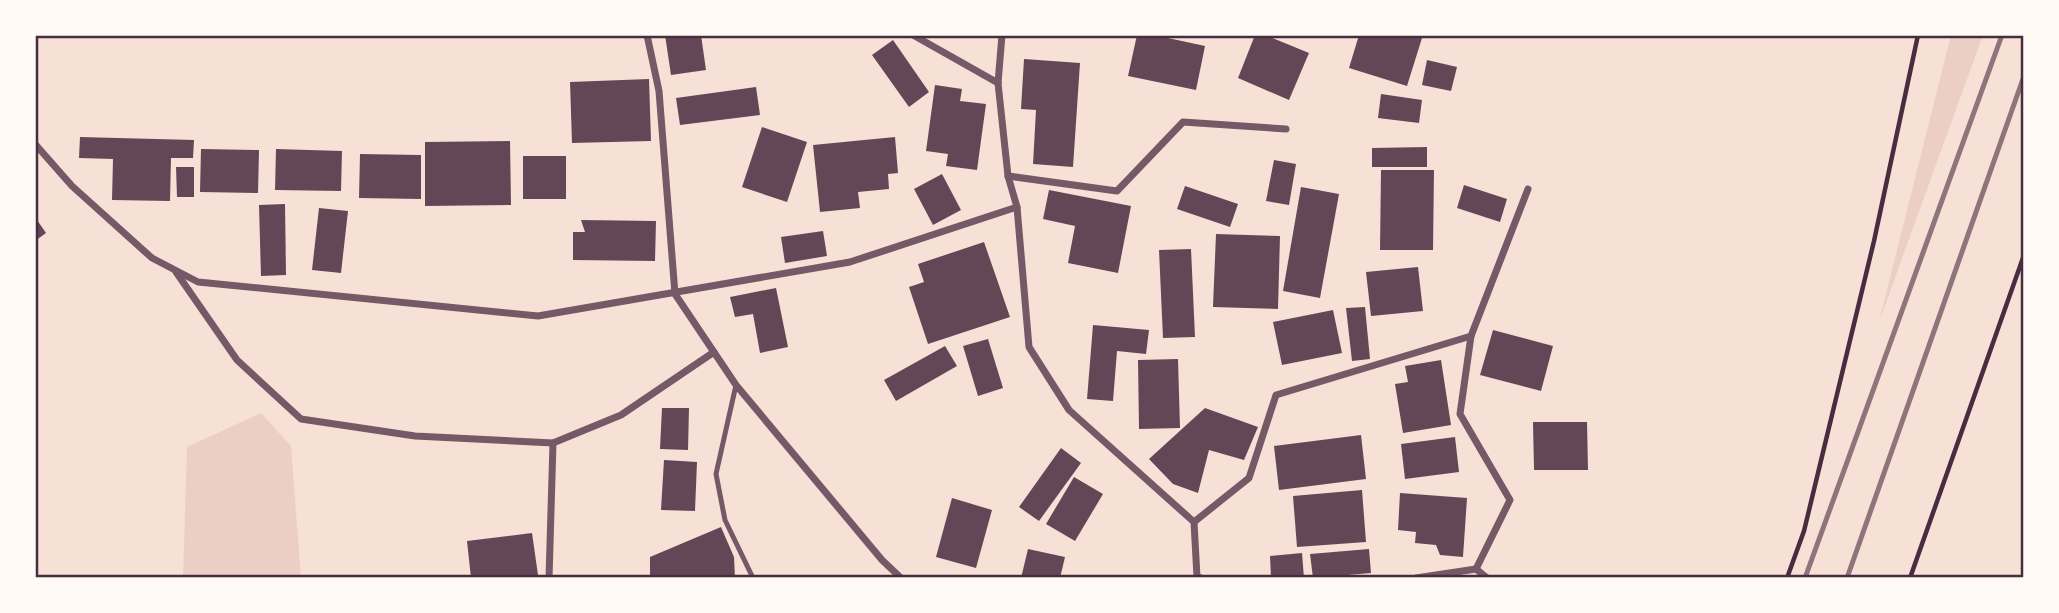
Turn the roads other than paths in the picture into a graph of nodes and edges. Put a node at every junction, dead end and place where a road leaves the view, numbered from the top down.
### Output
1 (647, 35) edge
2 (913, 35) edge
3 (1002, 35) edge
4 (998, 83) junction
5 (1286, 129) dead end
6 (35, 144) edge
7 (1008, 176) junction
8 (1528, 189) dead end
9 (1017, 207) junction
10 (174, 270) junction
11 (675, 294) junction
12 (1471, 336) junction
13 (714, 352) junction
14 (736, 385) junction
15 (553, 443) junction
16 (1194, 522) junction
17 (1476, 569) junction
18 (550, 578) edge
19 (753, 578) edge
20 (901, 578) edge
21 (1199, 578) edge
22 (1416, 578) edge
23 (1487, 578) edge

1 - 11 street
2 - 4 street
3 - 4 street
4 - 7 street
5 - 7 street
6 - 10 street
7 - 9 street
8 - 12 street
9 - 11 street
9 - 16 street
10 - 11 street
10 - 15 street
11 - 13 street
12 - 16 street
12 - 17 street
13 - 14 street
13 - 15 street
14 - 19 lane
14 - 20 street
15 - 18 street
16 - 21 street
17 - 22 street
17 - 23 street

